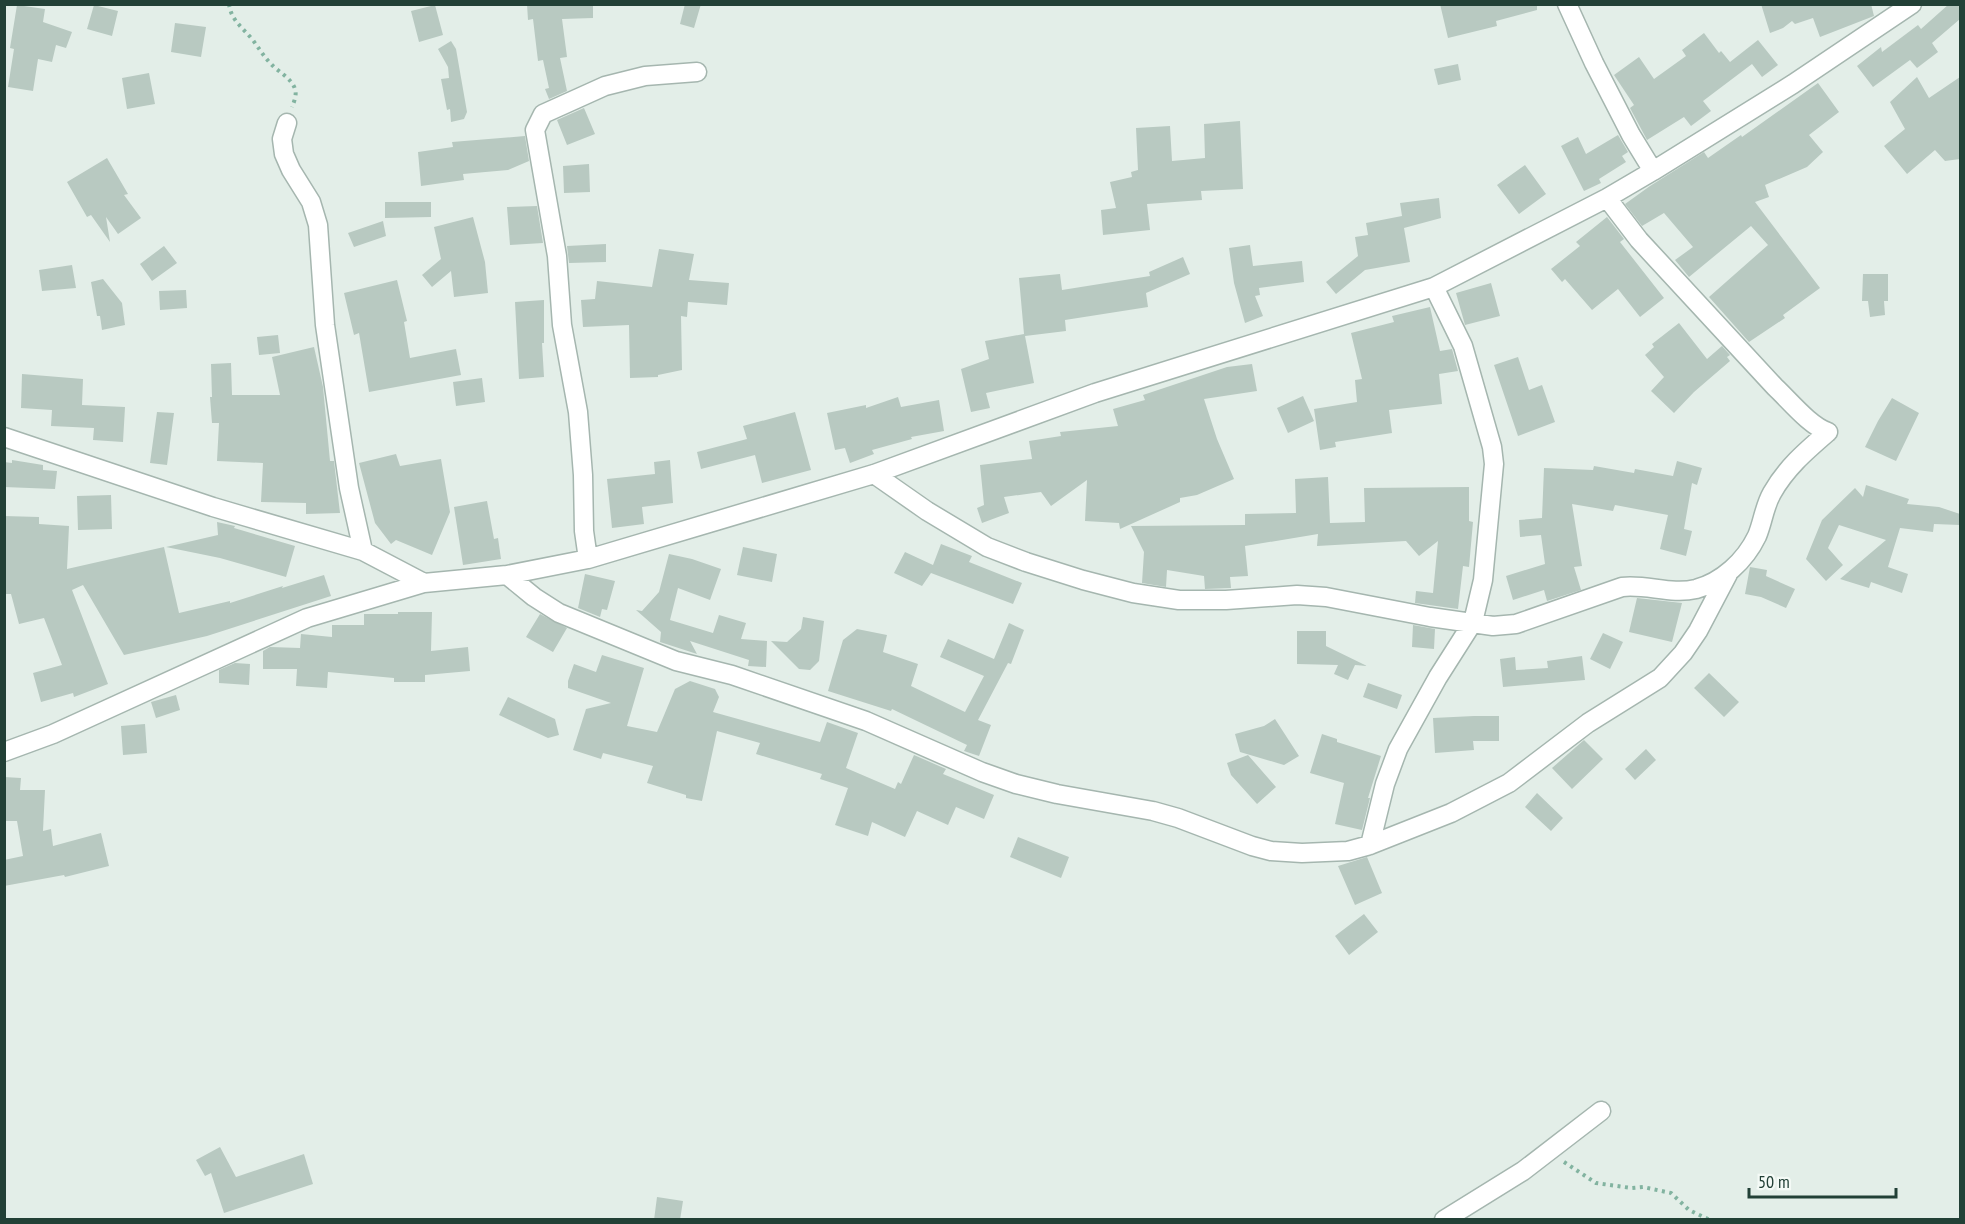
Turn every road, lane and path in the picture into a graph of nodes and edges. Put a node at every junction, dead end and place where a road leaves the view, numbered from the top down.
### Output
1 (229, 4) edge
2 (1567, 4) edge
3 (1912, 4) edge
4 (697, 72) dead end
5 (287, 123) joint
6 (1653, 171) junction
7 (1607, 198) junction
8 (1434, 286) junction
9 (4, 437) edge
10 (874, 474) junction
11 (363, 551) junction
12 (588, 559) junction
13 (1728, 574) junction
14 (507, 575) junction
15 (424, 583) junction
16 (1473, 622) junction
17 (4, 752) edge
18 (1370, 845) junction
19 (1600, 1111) dead end
20 (1549, 1152) junction
21 (1444, 1220) edge
22 (1710, 1220) edge

1 - 5 path
2 - 6 street
3 - 6 street
4 - 12 street
5 - 11 street
6 - 7 street
7 - 8 street
7 - 13 street
8 - 10 street
8 - 16 street
9 - 11 street
10 - 12 street
10 - 16 street
11 - 15 street
12 - 14 street
13 - 16 street
13 - 18 street
14 - 15 street
14 - 18 street
15 - 17 street
16 - 18 street
19 - 20 street
20 - 21 street
20 - 22 path

